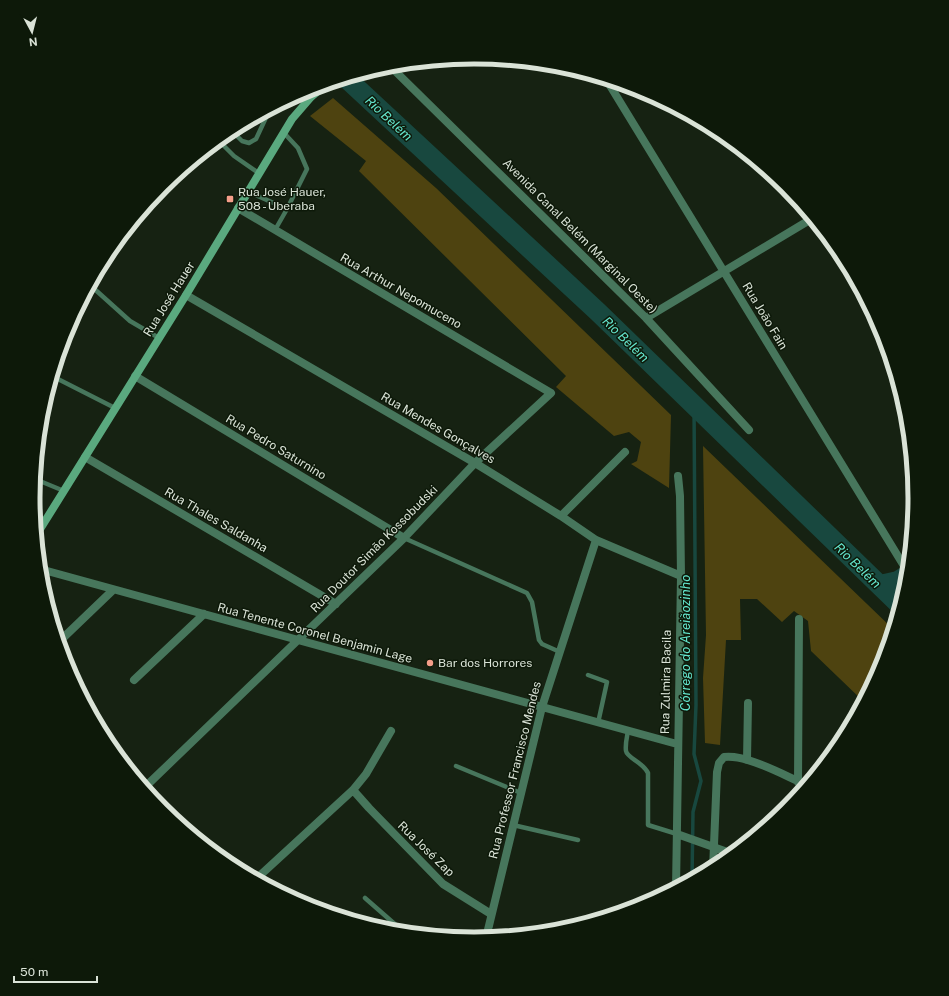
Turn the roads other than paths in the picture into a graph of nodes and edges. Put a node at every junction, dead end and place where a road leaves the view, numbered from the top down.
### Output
1 (395, 71) edge
2 (610, 86) edge
3 (311, 97) edge
4 (266, 117) edge
5 (284, 132) junction
6 (236, 135) edge
7 (222, 144) edge
8 (260, 174) junction
9 (249, 192) junction
10 (238, 208) junction
11 (286, 209) junction
12 (808, 221) edge
13 (275, 230) junction
14 (724, 271) junction
15 (94, 289) edge
16 (186, 295) junction
17 (646, 318) junction
18 (159, 338) junction
19 (135, 376) junction
20 (57, 379) edge
21 (551, 393) joint
22 (115, 408) junction
23 (749, 430) dead end
24 (625, 452) dead end
25 (85, 457) junction
26 (475, 463) junction
27 (678, 476) dead end
28 (41, 481) edge
29 (64, 491) junction
30 (561, 516) junction
31 (41, 526) edge
32 (404, 538) junction
33 (596, 540) junction
34 (904, 566) dead end
35 (46, 572) edge
36 (681, 576) junction
37 (114, 590) junction
38 (336, 604) junction
39 (204, 614) junction
40 (799, 619) dead end
41 (64, 637) dead end
42 (298, 640) junction
43 (560, 652) junction
44 (588, 674) dead end
45 (134, 680) dead end
46 (748, 703) dead end
47 (542, 707) junction
48 (598, 723) junction
49 (391, 731) dead end
50 (628, 731) junction
51 (677, 744) junction
52 (748, 760) junction
53 (456, 766) dead end
54 (798, 782) junction
55 (802, 783) edge
56 (148, 784) edge
57 (353, 790) junction
58 (521, 792) junction
59 (513, 825) junction
60 (677, 834) junction
61 (578, 840) dead end
62 (713, 846) junction
63 (727, 852) edge
64 (713, 861) edge
65 (260, 876) edge
66 (676, 883) edge
67 (365, 898) dead end
68 (491, 914) junction
69 (396, 925) edge
70 (487, 932) edge

1 - 17 street, Avenida Canal Belém (Marginal Oeste)
2 - 14 street, Rua João Fain
3 - 5 main road, Rua José Hauer
4 - 6 lane
5 - 8 main road, Rua José Hauer
5 - 11 lane
7 - 8 lane
8 - 9 main road, Rua José Hauer
9 - 10 main road, Rua José Hauer
9 - 11 lane
10 - 13 street, Rua Arthur Nepomuceno
10 - 16 main road, Rua José Hauer
11 - 13 lane
12 - 14 street
13 - 21 street, Rua Arthur Nepomuceno
14 - 17 street
14 - 34 street, Rua João Fain
15 - 18 lane
16 - 18 main road, Rua José Hauer
16 - 26 street, Rua Mendes Gonçalves
17 - 23 street, Avenida Canal Belém (Marginal Oeste)
18 - 19 main road, Rua José Hauer
19 - 22 main road, Rua José Hauer
19 - 32 street, Rua Pedro Saturnino
20 - 22 lane
21 - 26 street, Rua Doutor Simão Kossobudski
22 - 25 main road, Rua José Hauer
24 - 30 street
25 - 29 main road, Rua José Hauer
25 - 38 street, Rua Thales Saldanha
26 - 30 street, Rua Mendes Gonçalves
26 - 32 street, Rua Doutor Simão Kossobudski
27 - 36 street, Rua Zulmira Bacila
28 - 29 lane
29 - 31 main road, Rua José Hauer
30 - 33 street, Rua Mendes Gonçalves
32 - 38 street, Rua Doutor Simão Kossobudski
32 - 43 lane
33 - 36 street, Rua Mendes Gonçalves
33 - 43 street, Rua Professor Francisco Mendes
35 - 37 street, Rua Tenente Coronel Benjamin Lage
36 - 51 street, Rua Zulmira Bacila
37 - 39 street, Rua Tenente Coronel Benjamin Lage
37 - 41 street
38 - 42 street, Rua Doutor Simão Kossobudski
39 - 42 street, Rua Tenente Coronel Benjamin Lage
39 - 45 street
40 - 54 street
42 - 47 street, Rua Tenente Coronel Benjamin Lage
42 - 56 street, Rua Doutor Simão Kossobudski
43 - 47 street, Rua Professor Francisco Mendes
44 - 48 lane
46 - 52 street
47 - 48 street, Rua Tenente Coronel Benjamin Lage
47 - 58 street, Rua Professor Francisco Mendes
48 - 50 street, Rua Tenente Coronel Benjamin Lage
49 - 57 street
50 - 51 street, Rua Tenente Coronel Benjamin Lage
50 - 60 lane
51 - 60 street, Rua Zulmira Bacila
52 - 54 street
52 - 62 street
53 - 58 lane
54 - 55 street
57 - 65 street
57 - 68 street, Rua José Zap
58 - 59 street, Rua Professor Francisco Mendes
59 - 61 lane
59 - 68 street, Rua Professor Francisco Mendes
60 - 62 street
60 - 66 street, Rua Zulmira Bacila
62 - 63 street
62 - 64 street
67 - 69 lane
68 - 70 street, Rua Professor Francisco Mendes

